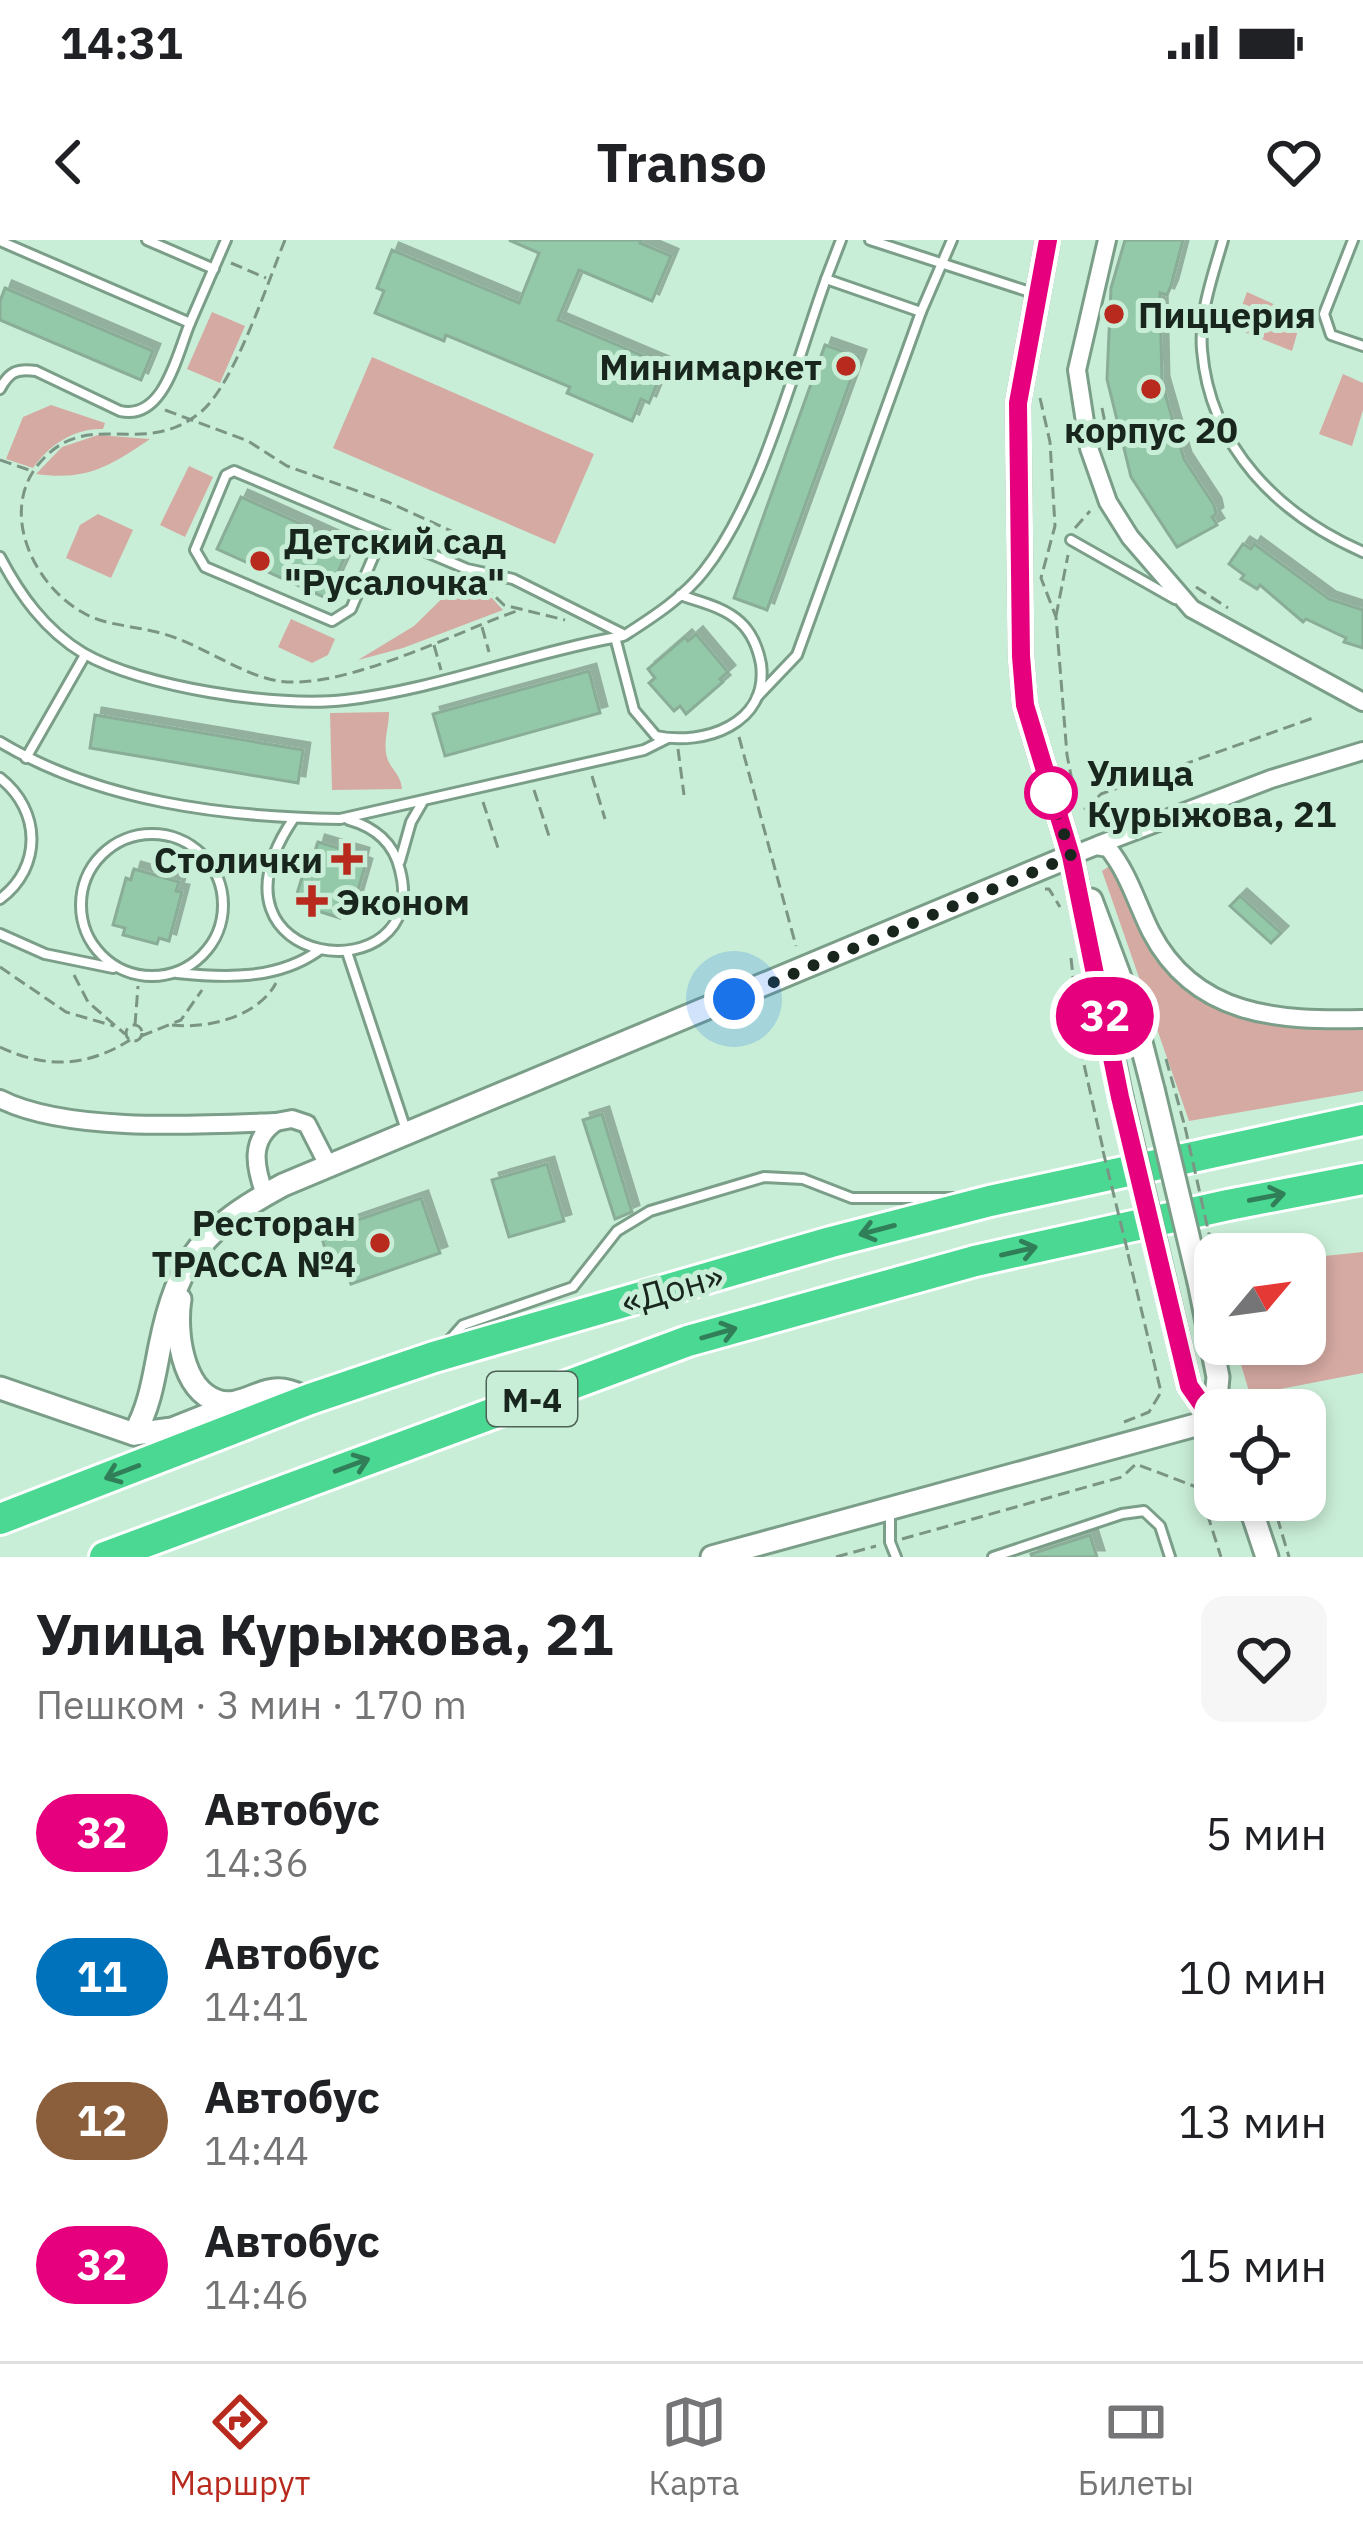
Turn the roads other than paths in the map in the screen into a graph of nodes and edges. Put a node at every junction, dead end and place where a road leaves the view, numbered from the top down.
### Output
1 (147, 240) edge
2 (226, 240) edge
3 (841, 240) edge
4 (870, 240) edge
5 (952, 240) edge
6 (1048, 240) edge
7 (1106, 240) edge
8 (1223, 240) edge
9 (1353, 240) edge
10 (0, 241) edge
11 (940, 263) junction
12 (214, 269) junction
13 (826, 279) junction
14 (1037, 295) junction
15 (922, 312) junction
16 (190, 323) junction
17 (1363, 346) edge
18 (0, 389) edge
19 (383, 534) junction
20 (1071, 539) road end
21 (1363, 552) edge
22 (0, 556) edge
23 (680, 595) junction
24 (1192, 609) junction
25 (620, 636) junction
26 (85, 654) junction
27 (757, 697) junction
28 (1363, 702) edge
29 (673, 739) junction
30 (0, 742) edge
31 (1363, 751) edge
32 (26, 758) junction
33 (0, 778) edge
34 (423, 801) junction
35 (294, 818) junction
36 (340, 819) junction
37 (1096, 846) junction
38 (1071, 856) junction
39 (399, 864) junction
40 (0, 899) edge
41 (0, 934) edge
42 (318, 951) junction
43 (347, 952) junction
44 (121, 969) junction
45 (176, 973) junction
46 (1363, 1018) edge
47 (0, 1100) edge
48 (1363, 1120) edge
49 (276, 1122) junction
50 (210, 1125) junction
51 (407, 1134) junction
52 (256, 1160) junction
53 (329, 1167) junction
54 (1363, 1179) edge
55 (265, 1195) junction
56 (990, 1201) junction
57 (184, 1268) junction
58 (434, 1357) junction
59 (0, 1388) edge
60 (1217, 1389) edge
61 (1194, 1393) edge
62 (310, 1399) junction
63 (240, 1402) junction
64 (1194, 1427) edge
65 (134, 1434) junction
66 (242, 1506) junction
67 (890, 1510) junction
68 (0, 1519) edge
69 (1255, 1521) edge
70 (105, 1557) edge
71 (144, 1557) edge
72 (712, 1557) edge
73 (896, 1557) edge
74 (993, 1557) edge
75 (1170, 1557) edge
76 (1267, 1557) edge

1 - 12 lane
2 - 12 lane
3 - 13 lane
4 - 11 lane
5 - 11 lane
6 - 14 street
7 - 24 street
8 - 21 lane
9 - 17 lane
10 - 16 lane
11 - 14 lane
11 - 15 lane
12 - 16 lane
13 - 15 lane
13 - 23 lane
14 - 38 street
15 - 27 lane
16 - 18 lane
19 - 19 lane
19 - 25 lane
20 - 24 lane
22 - 26 lane
23 - 25 lane
23 - 27 lane
24 - 28 street
25 - 26 lane
25 - 29 lane
26 - 32 lane
27 - 29 lane
29 - 34 lane
30 - 32 lane
31 - 37 street
32 - 35 lane
33 - 40 lane
34 - 36 lane
34 - 39 lane
35 - 36 lane
35 - 42 lane
36 - 39 lane
37 - 38 street
37 - 46 street
38 - 51 street
38 - 60 street, bridge
38 - 61 street, bridge
39 - 43 lane
41 - 44 lane
42 - 43 lane
42 - 45 lane
43 - 51 lane
44 - 45 lane
44 - 45 lane
47 - 50 street
48 - 56 highway, «Дон» / М-4
49 - 50 street
49 - 52 street
49 - 53 street
50 - 52 street
51 - 53 street
52 - 55 street
53 - 55 street
66 -> 54 highway, «Дон» / М-4
55 - 57 street
56 -> 58 highway, «Дон» / М-4
56 - 58 lane
57 - 63 street
57 - 65 street
58 - 62 highway, «Дон» / М-4
59 - 65 street
62 - 63 street
62 -> 68 highway, «Дон» / М-4
63 - 65 street
64 - 67 street
66 - 70 highway, «Дон» / М-4
66 - 71 street
67 - 72 street
67 - 73 lane
69 - 76 street
74 - 75 lane

